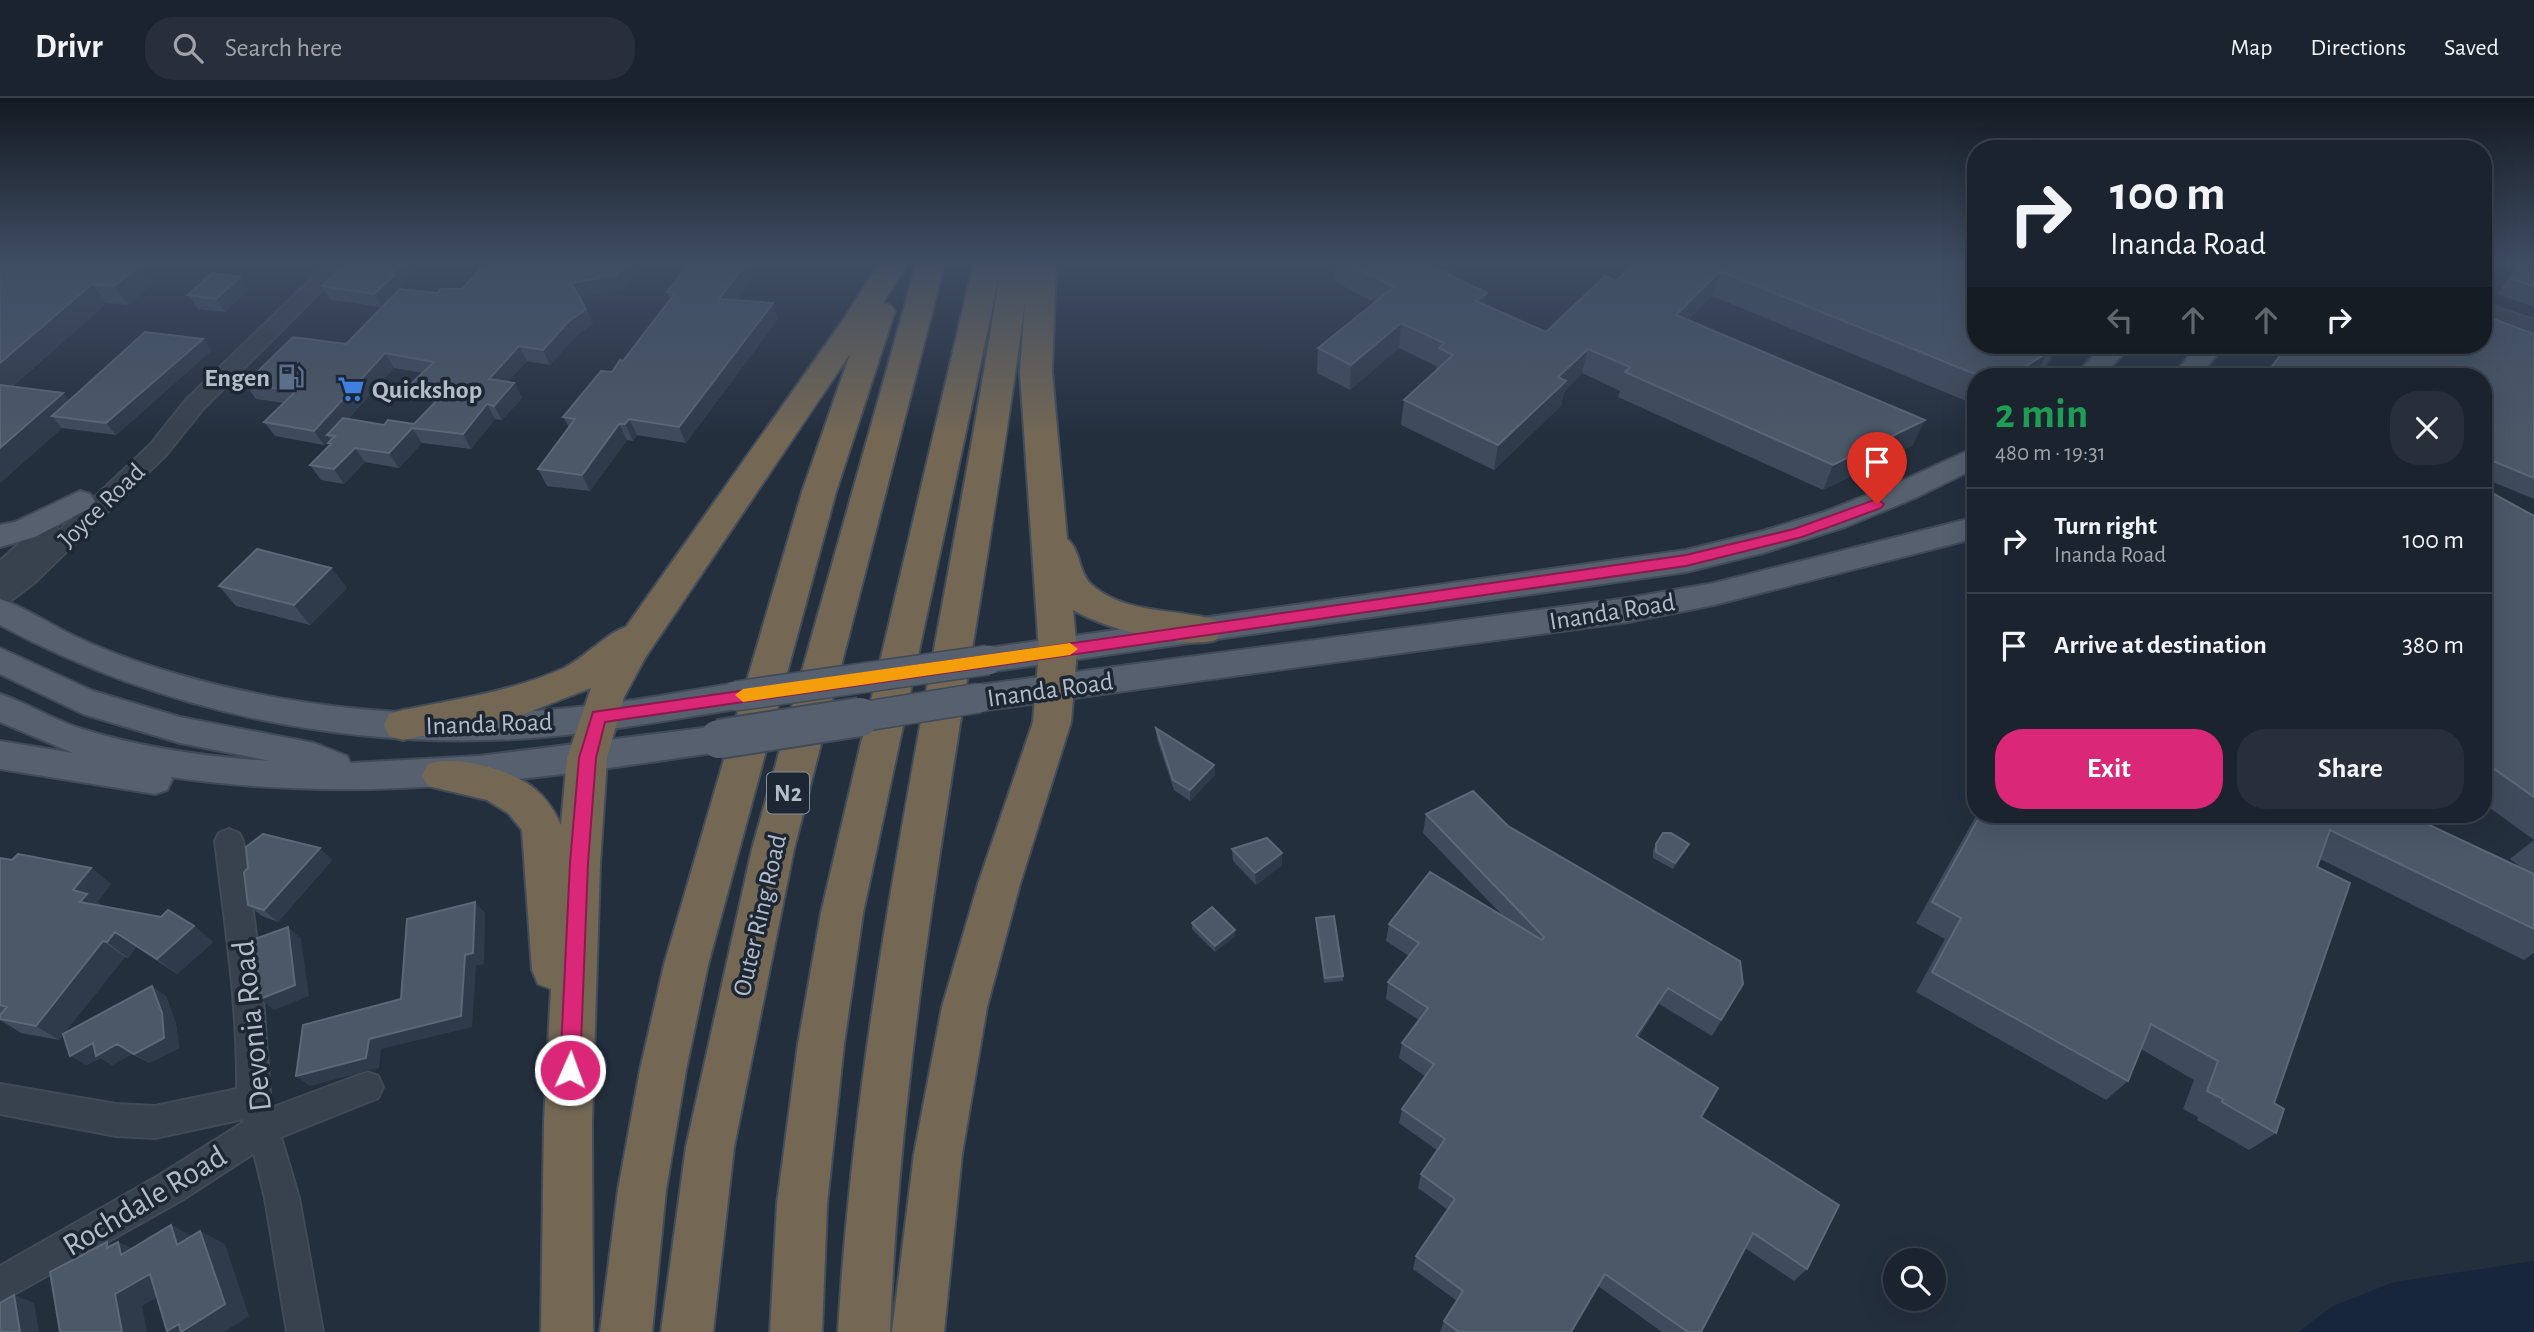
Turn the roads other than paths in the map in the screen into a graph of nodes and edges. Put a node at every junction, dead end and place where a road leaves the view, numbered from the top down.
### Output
1 (280, 320) edge
2 (858, 320) edge
3 (876, 320) edge
4 (915, 320) edge
5 (975, 320) edge
6 (1008, 320) edge
7 (1039, 320) edge
8 (2513, 320) edge
9 (2534, 327) edge
10 (2110, 354) edge
11 (2204, 354) edge
12 (2095, 368) edge
13 (2192, 368) edge
14 (194, 405) junction
15 (1967, 461) edge
16 (80, 501) junction
17 (1047, 520) junction
18 (1967, 529) edge
19 (0, 536) edge
20 (0, 581) edge
21 (0, 596) edge
22 (0, 611) edge
23 (654, 616) junction
24 (1124, 626) junction
25 (1203, 630) joint
26 (0, 660) edge
27 (1057, 670) junction
28 (0, 708) edge
29 (598, 716) junction
30 (403, 725) junction
31 (0, 755) edge
32 (587, 758) junction
33 (442, 775) junction
34 (359, 777) junction
35 (229, 841) dead end
36 (367, 1087) dead end
37 (0, 1099) edge
38 (258, 1115) junction
39 (568, 1122) junction
40 (0, 1285) edge
41 (305, 1332) edge
42 (567, 1332) edge
43 (626, 1332) edge
44 (687, 1332) edge
45 (796, 1332) edge
46 (864, 1332) edge
47 (918, 1332) edge

1 - 14 street, Joyce Road
2 - 23 highway
3 - 43 highway
4 - 44 highway, Outer Ring Road / N2
5 - 45 highway
6 - 46 highway
7 - 17 highway
8 - 9 street
10 - 12 main road
11 - 13 main road
14 - 16 street, Joyce Road
14 - 21 street, Joyce Road
15 - 25 main road, Inanda Road
16 - 19 main road
16 - 20 street, Joyce Road
17 - 24 highway
17 - 27 highway
18 - 27 main road, Inanda Road
22 - 30 main road, Inanda Road
23 - 29 highway
23 - 30 highway
24 - 25 highway
24 - 27 main road, Inanda Road
26 - 34 main road
27 - 29 main road, Inanda Road, bridge
27 - 32 main road, Inanda Road, bridge
27 - 47 highway
28 - 34 main road, Inanda Road
29 - 30 main road, Inanda Road
29 - 32 highway
31 - 34 main road
32 - 33 main road, Inanda Road
32 - 39 highway
33 - 34 main road, Inanda Road
33 - 39 highway
35 - 38 street, Devonia Road
36 - 38 street, Rochdale Road
37 - 38 street
38 - 40 street, Rochdale Road
38 - 41 street, Devonia Road
39 - 42 highway

